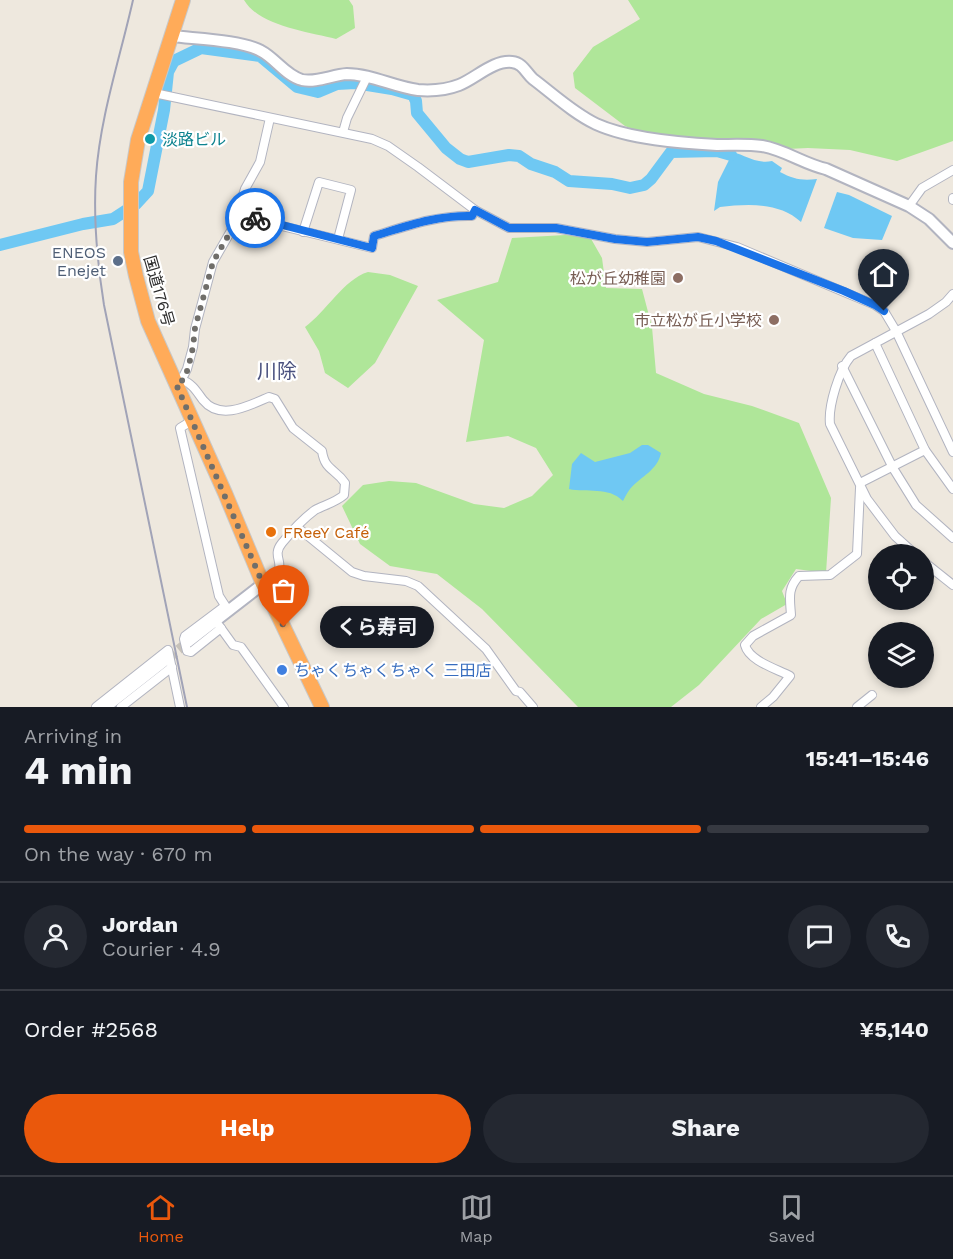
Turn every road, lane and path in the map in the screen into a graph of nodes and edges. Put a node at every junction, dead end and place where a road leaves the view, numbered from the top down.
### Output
1 (183, 0) edge
2 (172, 36) junction
3 (364, 82) junction
4 (161, 95) junction
5 (270, 118) junction
6 (343, 132) junction
7 (953, 170) edge
8 (909, 206) junction
9 (475, 210) junction
10 (237, 215) junction
11 (303, 232) junction
12 (338, 239) junction
13 (953, 243) edge
14 (953, 294) edge
15 (896, 331) junction
16 (875, 344) junction
17 (842, 366) junction
18 (179, 382) junction
19 (193, 420) junction
20 (926, 450) junction
21 (953, 452) edge
22 (893, 468) junction
23 (860, 483) junction
24 (953, 489) edge
25 (297, 527) junction
26 (953, 538) edge
27 (904, 544) edge
28 (934, 569) edge
29 (952, 581) edge
30 (263, 584) junction
31 (226, 608) junction
32 (218, 624) junction
33 (188, 642) tunnel mouth
34 (169, 659) junction
35 (872, 695) dead end
36 (96, 707) edge
37 (106, 707) edge
38 (121, 707) edge
39 (180, 707) edge
40 (285, 707) edge
41 (322, 707) edge
42 (533, 707) edge
43 (761, 707) edge
44 (857, 707) edge

1 - 2 highway, 国道176号
2 - 3 street
2 - 4 highway, 国道176号
3 - 6 street
3 - 8 street
4 - 5 street
4 - 18 highway, 国道176号
5 - 6 street
5 - 10 street
6 - 9 street
7 - 8 street
8 - 13 street
9 - 12 street
9 - 15 street
10 - 11 street
10 - 18 street
11 - 12 street
11 - 12 street
14 - 15 street
15 - 16 street
15 - 21 street
16 - 17 street
16 - 20 street
17 - 22 street
17 - 23 street
18 - 19 highway, 国道176号
18 - 25 street
19 - 30 highway, 国道176号
19 - 31 street
20 - 22 street
20 - 24 street
22 - 23 street
22 - 26 street
23 - 27 street
23 - 43 street
25 - 30 street
25 - 42 street
28 - 29 street
30 - 31 street
30 - 41 highway, 国道176号
31 - 32 street
31 - 32 street
32 - 33 street
32 - 40 street
34 - 36 street
34 - 37 street
34 - 38 street
34 - 39 street
35 - 44 street

